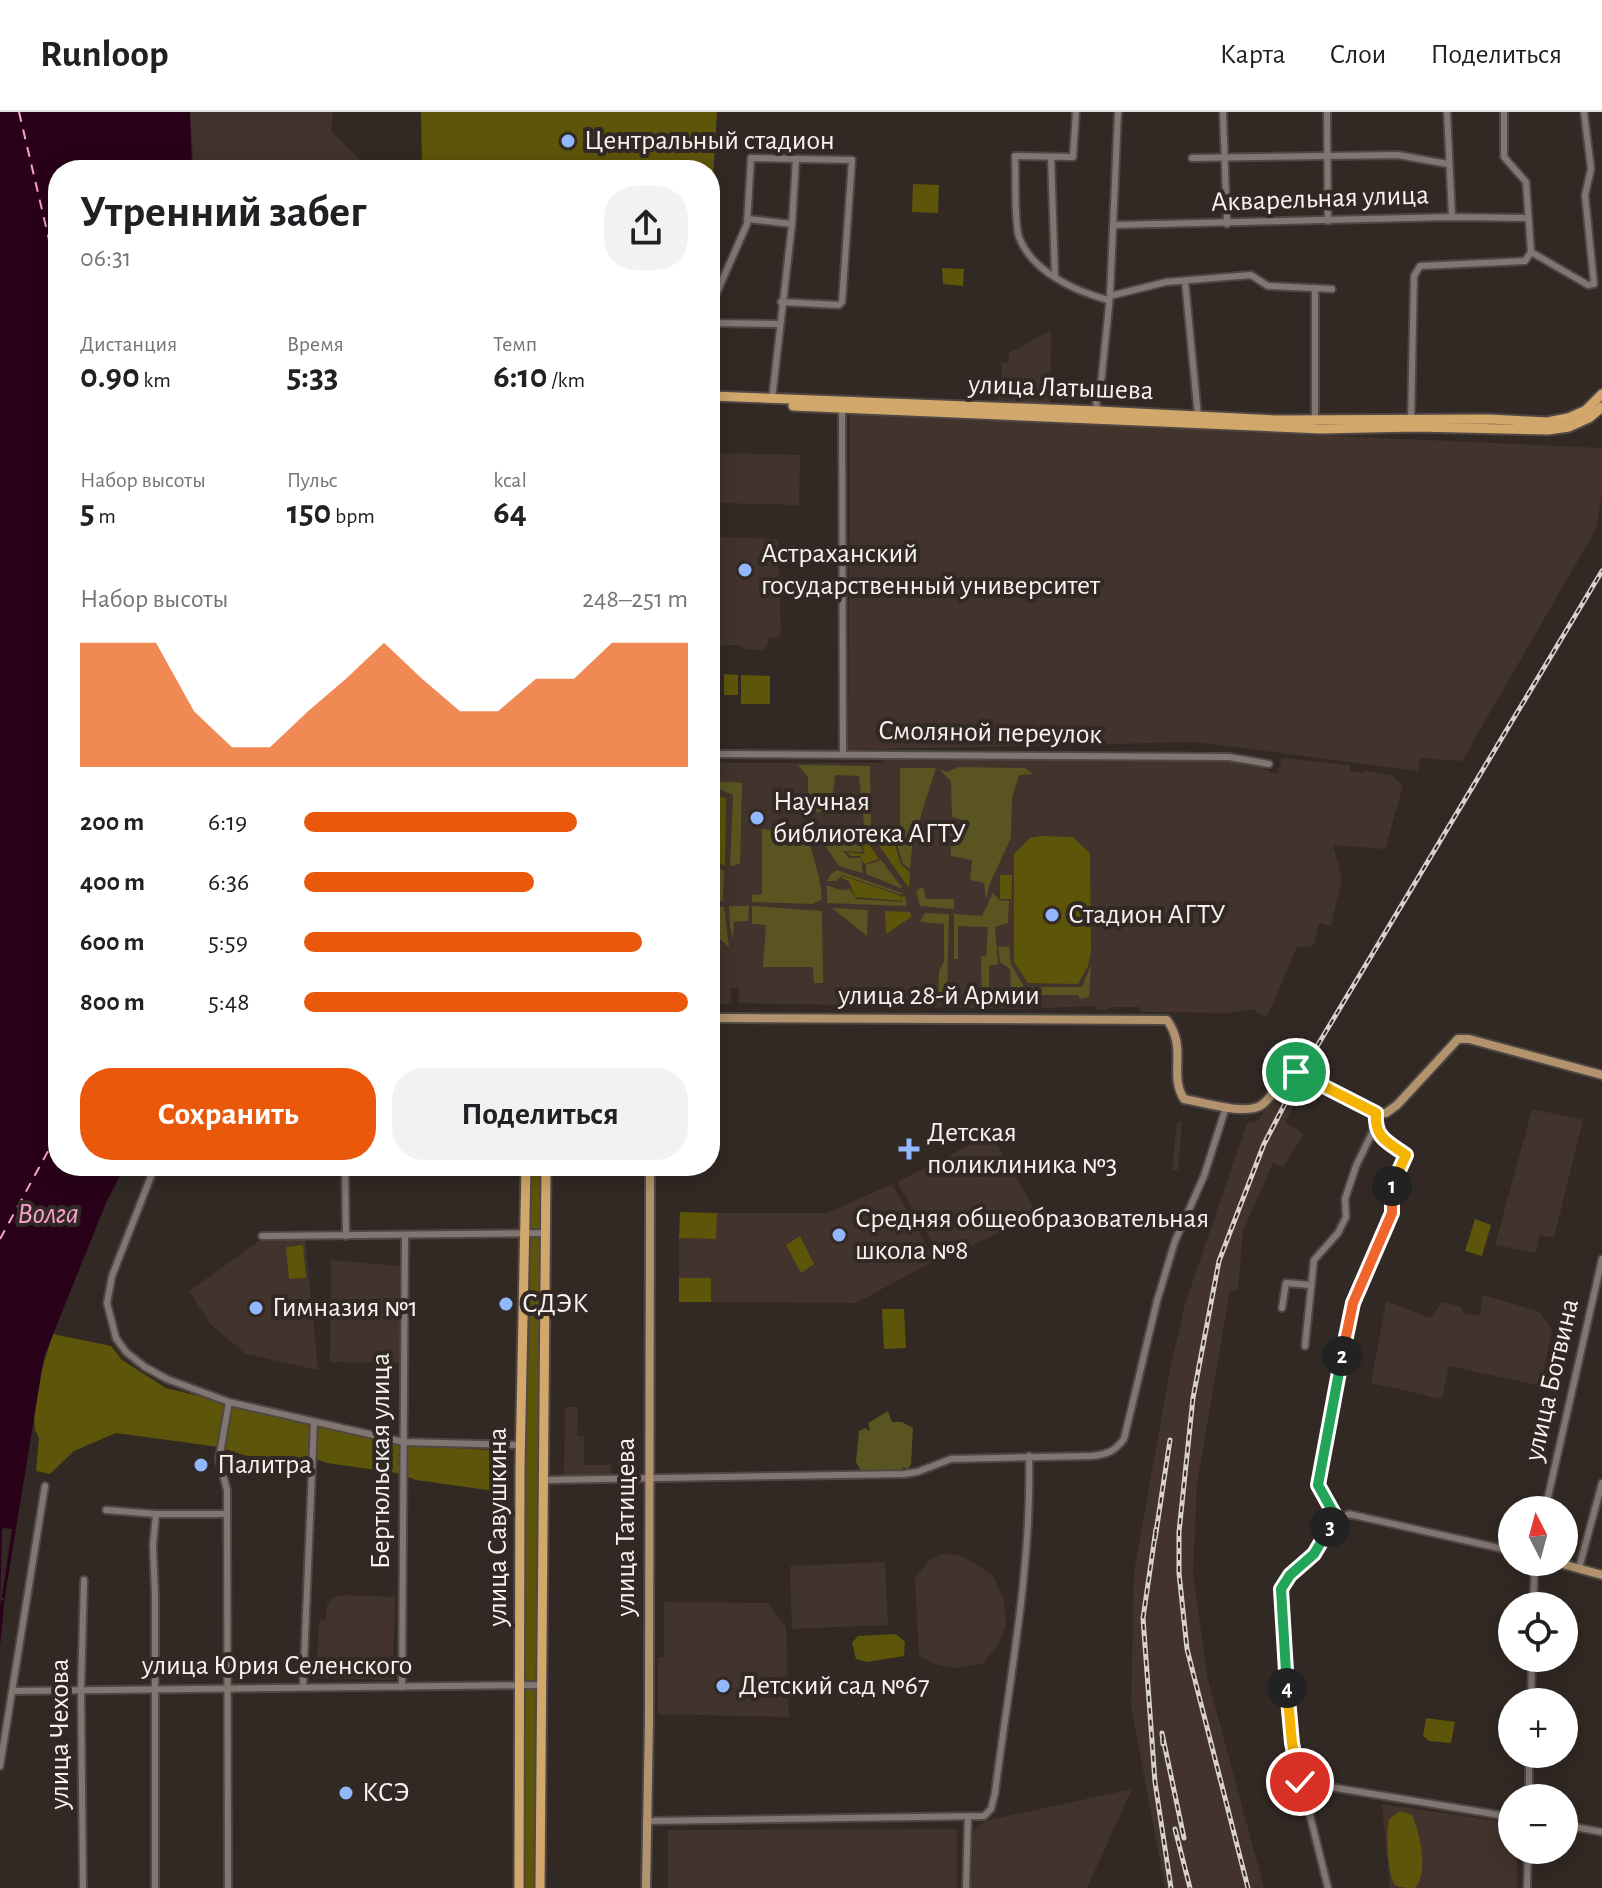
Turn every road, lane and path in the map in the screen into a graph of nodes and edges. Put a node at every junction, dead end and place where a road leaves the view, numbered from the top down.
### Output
1 (1076, 112) edge
2 (1118, 112) edge
3 (1223, 112) edge
4 (1327, 112) edge
5 (1447, 112) edge
6 (1504, 112) edge
7 (1584, 112) edge
8 (1327, 155) junction
9 (1051, 157) junction
10 (1192, 158) dead end
11 (1224, 158) junction
12 (796, 159) junction
13 (1448, 164) junction
14 (1452, 217) junction
15 (1528, 218) junction
16 (748, 219) junction
17 (1328, 221) junction
18 (792, 224) junction
19 (1227, 224) junction
20 (1114, 225) junction
21 (1531, 252) junction
22 (1055, 276) junction
23 (1185, 281) junction
24 (720, 285) edge
25 (1315, 288) junction
26 (1332, 289) dead end
27 (1109, 298) junction
28 (781, 302) junction
29 (720, 323) edge
30 (779, 324) junction
31 (1602, 394) edge
32 (720, 399) edge
33 (720, 399) edge
34 (772, 399) junction
35 (842, 405) junction
36 (1602, 407) edge
37 (1099, 415) junction
38 (1198, 420) junction
39 (1315, 420) junction
40 (1411, 420) junction
41 (720, 754) edge
42 (843, 754) junction
43 (1269, 764) dead end
44 (720, 1018) edge
45 (1601, 1072) edge
46 (1226, 1106) junction
47 (1376, 1113) junction
48 (1375, 1127) junction
49 (151, 1176) edge
50 (345, 1176) edge
51 (526, 1176) edge
52 (546, 1176) edge
53 (650, 1176) edge
54 (525, 1233) junction
55 (546, 1233) junction
56 (405, 1235) junction
57 (262, 1236) dead end
58 (346, 1236) junction
59 (1602, 1259) edge
60 (1310, 1285) junction
61 (1593, 1298) junction
62 (1602, 1301) edge
63 (1282, 1308) dead end
64 (1305, 1346) dead end
65 (229, 1402) junction
66 (314, 1422) junction
67 (404, 1442) junction
68 (521, 1445) junction
69 (1029, 1456) junction
70 (545, 1480) junction
71 (648, 1480) junction
72 (1602, 1483) edge
73 (45, 1486) dead end
74 (1548, 1496) edge
75 (106, 1510) dead end
76 (156, 1514) junction
77 (226, 1514) junction
78 (1337, 1519) junction
79 (1498, 1548) edge
80 (1579, 1568) joint
81 (1602, 1575) edge
82 (84, 1580) dead end
83 (541, 1685) junction
84 (519, 1686) junction
85 (303, 1687) junction
86 (402, 1687) junction
87 (81, 1689) junction
88 (155, 1689) junction
89 (228, 1690) junction
90 (14, 1691) junction
91 (0, 1766) edge
92 (1300, 1782) junction
93 (1498, 1815) edge
94 (968, 1817) junction
95 (646, 1821) junction
96 (1578, 1828) edge
97 (1602, 1832) edge
98 (1528, 1864) edge
99 (83, 1888) edge
100 (155, 1888) edge
101 (228, 1888) edge
102 (519, 1888) edge
103 (540, 1888) edge
104 (646, 1888) edge
105 (966, 1888) edge
106 (1328, 1888) edge
107 (1527, 1888) edge

1 - 9 street
2 - 20 street
3 - 11 street
4 - 8 street
5 - 13 street
6 - 15 street
7 - 21 street
8 - 11 street
8 - 13 street
8 - 17 street
9 - 22 street
9 - 22 street
10 - 11 street
11 - 19 street
12 - 16 street
12 - 18 street
12 - 28 street
13 - 14 street
14 - 15 street, Акварельная улица
14 - 17 street, Акварельная улица
15 - 21 street
16 - 18 street
16 - 24 street
17 - 19 street, Акварельная улица
18 - 28 street
19 - 20 street, Акварельная улица
20 - 27 street
21 - 40 street
22 - 27 street
23 - 25 street
23 - 27 street
23 - 38 street
25 - 26 street
25 - 39 street
27 - 37 street
28 - 30 street
29 - 30 street
30 - 34 street
31 - 40 highway, улица Латышева
32 - 34 highway, улица Латышева
33 - 35 highway, улица Латышева
34 - 35 highway, улица Латышева
35 - 37 highway, улица Латышева
35 - 42 street
36 - 38 highway, улица Латышева
37 - 38 highway, улица Латышева
38 - 39 highway, улица Латышева
39 - 40 highway, улица Латышева
41 - 42 street, Смоляной переулок
42 - 43 street, Смоляной переулок
44 - 46 main road, улица 28-й Армии
45 - 47 main road
46 - 47 main road
46 - 69 street
47 - 48 street
48 - 60 street
48 - 78 street
49 - 65 street
50 - 58 street
51 - 54 highway, улица Савушкина
52 - 55 highway, улица Савушкина
53 - 71 main road, улица Татищева
54 - 55 street
54 - 56 street
54 - 68 highway, улица Савушкина
55 - 70 highway, улица Савушкина
56 - 58 street
56 - 67 street, Бертюльская улица
57 - 58 street
59 - 61 street, улица Ботвина
60 - 63 street
60 - 64 street
61 - 62 street
61 - 74 street, улица Ботвина
65 - 66 street
65 - 77 street
66 - 67 street
66 - 85 street
67 - 68 street
67 - 86 street, Бертюльская улица
68 - 84 highway, улица Савушкина
69 - 71 street
69 - 94 street
70 - 71 street
70 - 83 highway, улица Савушкина
71 - 95 main road, улица Татищева
72 - 80 street
73 - 90 street
75 - 76 street
76 - 77 street
76 - 88 street
77 - 89 street
78 - 79 street
78 - 92 street
80 - 81 main road
82 - 87 street, улица Чехова
83 - 84 street, улица Юрия Селенского
83 - 103 highway, улица Савушкина
84 - 86 street, улица Юрия Селенского
84 - 102 highway, улица Савушкина
85 - 86 street, улица Юрия Селенского
85 - 89 street, улица Юрия Селенского
87 - 88 street, улица Юрия Селенского
87 - 90 street, улица Юрия Селенского
87 - 99 street, улица Чехова
88 - 89 street, улица Юрия Селенского
88 - 100 street
89 - 101 street
90 - 91 street
92 - 93 street
92 - 106 street
94 - 95 street
94 - 105 street
95 - 104 main road, улица Татищева
96 - 97 street
98 - 107 street

